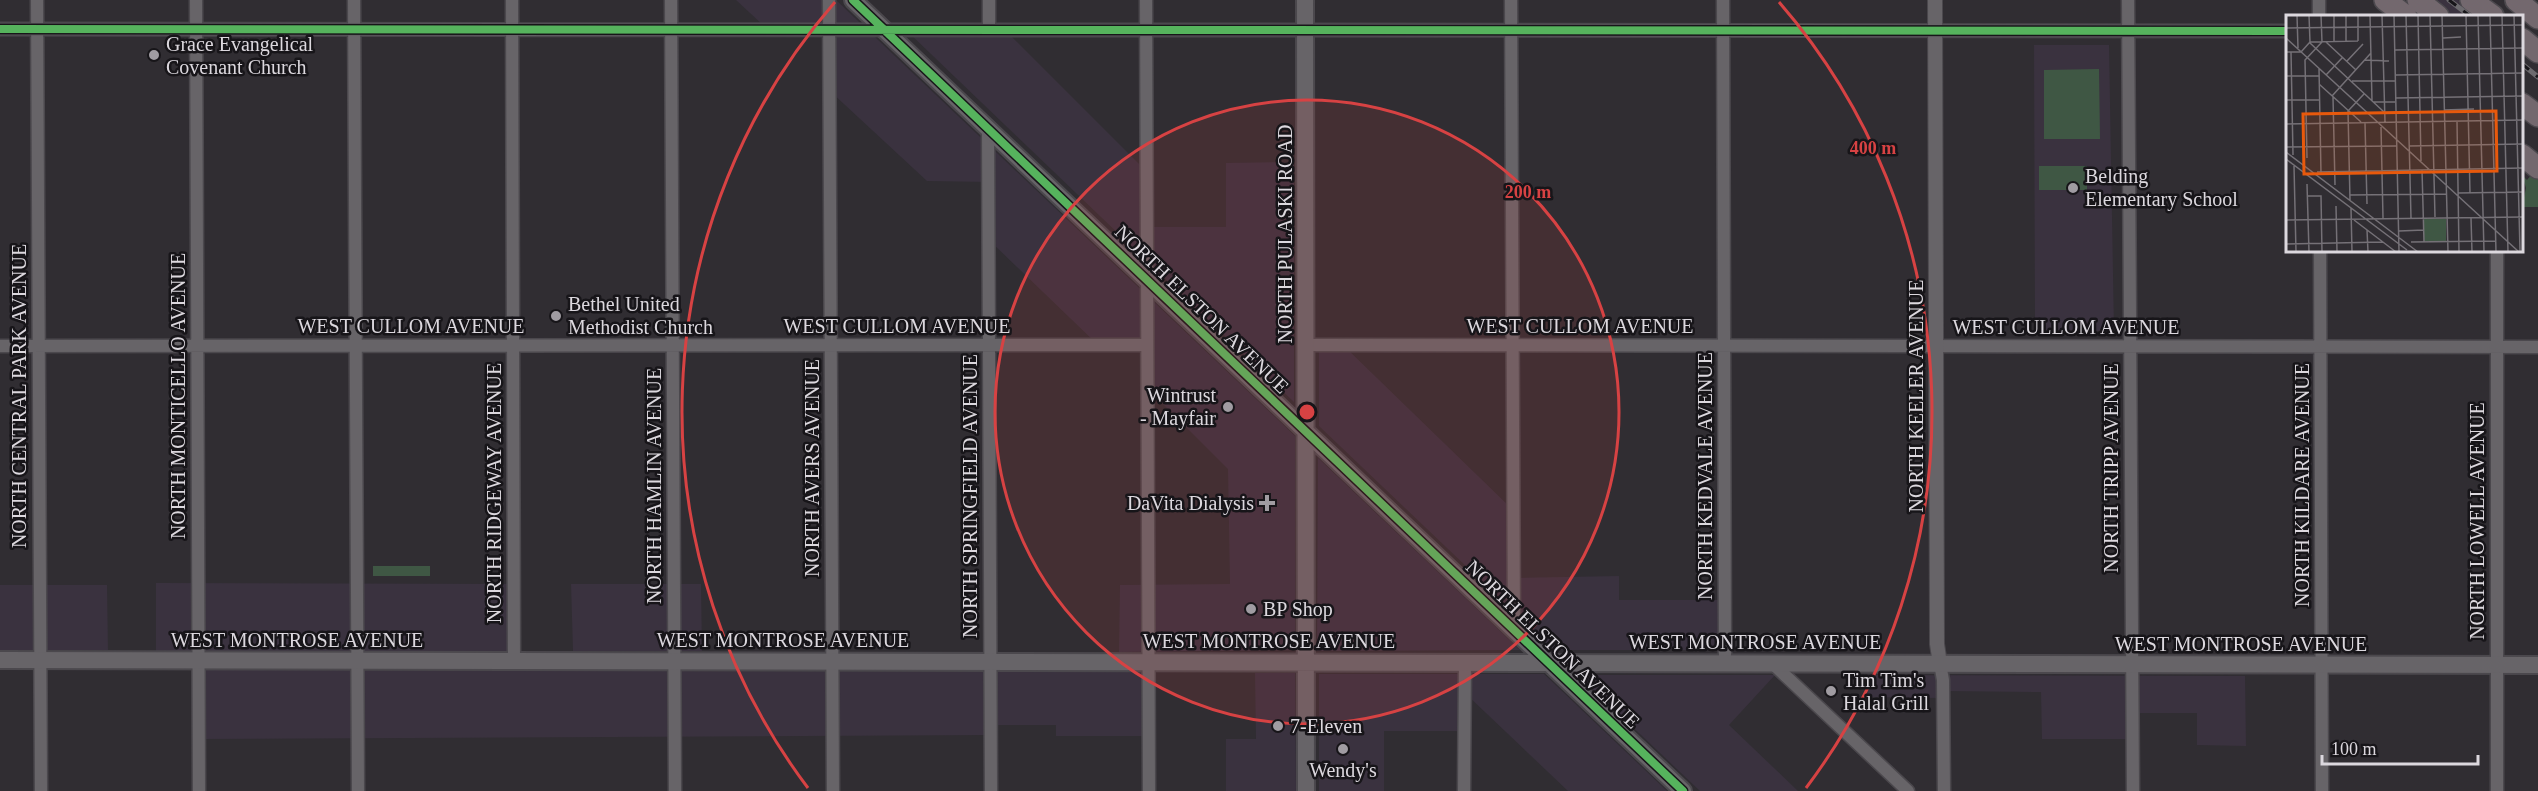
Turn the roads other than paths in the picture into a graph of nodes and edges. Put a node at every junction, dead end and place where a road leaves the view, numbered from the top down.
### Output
1 (37, 0) edge
2 (196, 0) edge
3 (354, 0) edge
4 (512, 0) edge
5 (672, 0) edge
6 (829, 0) edge
7 (853, 0) edge
8 (988, 0) edge
9 (1146, 0) edge
10 (1305, 0) edge
11 (1511, 0) edge
12 (1723, 0) edge
13 (1935, 0) edge
14 (2128, 0) edge
15 (2418, 0) edge
16 (2471, 0) edge
17 (2516, 0) edge
18 (2437, 15) edge
19 (2492, 15) edge
20 (2538, 18) edge
21 (0, 29) edge
22 (37, 29) junction
23 (196, 29) junction
24 (354, 29) junction
25 (512, 29) junction
26 (672, 29) junction
27 (830, 29) junction
28 (884, 29) junction
29 (989, 29) junction
30 (1147, 30) junction
31 (1305, 30) junction
32 (1511, 30) junction
33 (1723, 30) junction
34 (1935, 30) junction
35 (2128, 31) junction
36 (2286, 31) edge
37 (2523, 40) edge
38 (2538, 52) edge
39 (2523, 104) edge
40 (2538, 116) edge
41 (988, 130) junction
42 (2523, 156) edge
43 (2538, 168) edge
44 (2320, 252) edge
45 (2497, 252) edge
46 (1147, 279) junction
47 (513, 345) junction
48 (673, 345) junction
49 (831, 345) junction
50 (989, 345) junction
51 (1147, 345) junction
52 (1306, 345) junction
53 (1513, 345) junction
54 (0, 346) edge
55 (39, 346) junction
56 (197, 346) junction
57 (356, 346) junction
58 (1724, 346) junction
59 (1936, 346) junction
60 (2130, 346) junction
61 (2321, 347) junction
62 (2497, 347) junction
63 (2538, 347) edge
64 (1306, 431) junction
65 (1514, 630) junction
66 (0, 660) edge
67 (40, 661) junction
68 (198, 661) junction
69 (357, 661) junction
70 (514, 661) junction
71 (674, 661) junction
72 (832, 662) junction
73 (990, 662) junction
74 (1148, 662) junction
75 (1306, 662) junction
76 (1465, 663) junction
77 (1548, 663) junction
78 (1725, 663) junction
79 (1773, 664) junction
80 (1940, 664) junction
81 (2132, 664) junction
82 (2322, 665) junction
83 (2496, 665) junction
84 (2538, 665) edge
85 (41, 791) edge
86 (199, 791) edge
87 (358, 791) edge
88 (675, 791) edge
89 (833, 791) edge
90 (991, 791) edge
91 (1149, 791) edge
92 (1306, 791) edge
93 (1464, 791) edge
94 (1683, 791) edge
95 (1908, 791) edge
96 (1944, 791) edge
97 (2133, 791) edge
98 (2322, 791) edge
99 (2497, 791) edge

1 - 22 street, NORTH CENTRAL PARK AVENUE
2 - 23 street, NORTH MONTICELLO AVENUE
3 - 24 street
4 - 25 street, NORTH RIDGEWAY AVENUE
5 - 26 street, NORTH HAMLIN AVENUE
6 - 27 street, NORTH AVERS AVENUE
7 - 28 main road, NORTH ELSTON AVENUE
8 - 29 street
9 - 30 street
10 - 31 main road, NORTH PULASKI ROAD
11 - 32 street
12 - 33 street, NORTH KEDVALE AVENUE
13 - 34 street, NORTH KEELER AVENUE
14 - 35 street, NORTH TRIPP AVENUE
15 - 18 highway
16 - 19 highway
17 - 20 highway
21 - 22 street
22 - 23 street
22 - 55 street, NORTH CENTRAL PARK AVENUE
23 - 24 street
23 - 56 street, NORTH MONTICELLO AVENUE
24 - 25 street
24 - 57 street
25 - 26 street
25 - 47 street, NORTH RIDGEWAY AVENUE
26 - 27 street
26 - 48 street, NORTH HAMLIN AVENUE
27 - 28 street
27 - 49 street, NORTH AVERS AVENUE
28 - 29 street
28 - 41 main road, NORTH ELSTON AVENUE
29 - 30 street
30 - 31 street
30 - 46 street
31 - 32 street
31 - 52 main road, NORTH PULASKI ROAD
32 - 33 street
32 - 53 street
33 - 34 street
33 - 58 street, NORTH KEDVALE AVENUE
34 - 35 street
34 - 59 street, NORTH KEELER AVENUE
35 - 36 street
35 - 60 street, NORTH TRIPP AVENUE
37 - 38 highway
39 - 40 highway
41 - 46 main road, NORTH ELSTON AVENUE
41 - 50 street, NORTH SPRINGFIELD AVENUE
42 - 43 highway
44 - 61 street, NORTH KILDARE AVENUE
45 - 62 street, NORTH LOWELL AVENUE
46 - 51 street
46 - 64 main road, NORTH ELSTON AVENUE
47 - 48 street, WEST CULLOM AVENUE
47 - 57 street, WEST CULLOM AVENUE
47 - 70 street, NORTH RIDGEWAY AVENUE
48 - 49 street, WEST CULLOM AVENUE
48 - 71 street, NORTH HAMLIN AVENUE
49 - 50 street, WEST CULLOM AVENUE
49 - 72 street, NORTH AVERS AVENUE
50 - 51 street, WEST CULLOM AVENUE
50 - 73 street, NORTH SPRINGFIELD AVENUE
51 - 74 street
52 - 53 street, WEST CULLOM AVENUE
52 - 64 main road, NORTH PULASKI ROAD
53 - 58 street, WEST CULLOM AVENUE
53 - 65 street
54 - 55 street, WEST CULLOM AVENUE
55 - 56 street, WEST CULLOM AVENUE
55 - 67 street, NORTH CENTRAL PARK AVENUE
56 - 57 street, WEST CULLOM AVENUE
56 - 68 street, NORTH MONTICELLO AVENUE
57 - 69 street
58 - 59 street, WEST CULLOM AVENUE
58 - 78 street, NORTH KEDVALE AVENUE
59 - 60 street, WEST CULLOM AVENUE
59 - 80 street, NORTH KEELER AVENUE
60 - 61 street, WEST CULLOM AVENUE
60 - 81 street, NORTH TRIPP AVENUE
61 - 62 street, WEST CULLOM AVENUE
61 - 82 street, NORTH KILDARE AVENUE
62 - 63 street, WEST CULLOM AVENUE
62 - 83 street, NORTH LOWELL AVENUE
64 - 65 main road, NORTH ELSTON AVENUE
64 - 75 main road, NORTH PULASKI ROAD
65 - 77 main road, NORTH ELSTON AVENUE
66 - 67 main road, WEST MONTROSE AVENUE
67 - 68 main road, WEST MONTROSE AVENUE
67 - 85 street, NORTH CENTRAL PARK AVENUE
68 - 69 main road, WEST MONTROSE AVENUE
68 - 86 street, NORTH MONTICELLO AVENUE
69 - 70 main road, WEST MONTROSE AVENUE
69 - 87 street
70 - 71 main road, WEST MONTROSE AVENUE
71 - 72 main road, WEST MONTROSE AVENUE
71 - 88 street, NORTH HAMLIN AVENUE
72 - 73 main road, WEST MONTROSE AVENUE
72 - 89 street, NORTH AVERS AVENUE
73 - 74 main road, WEST MONTROSE AVENUE
73 - 90 street, NORTH SPRINGFIELD AVENUE
74 - 75 main road, WEST MONTROSE AVENUE
74 - 91 street
75 - 76 main road, WEST MONTROSE AVENUE
75 - 92 main road, NORTH PULASKI ROAD
76 - 77 main road, WEST MONTROSE AVENUE
76 - 93 street
77 - 78 main road, WEST MONTROSE AVENUE
77 - 94 main road, NORTH ELSTON AVENUE
78 - 79 main road, WEST MONTROSE AVENUE
79 - 80 main road, WEST MONTROSE AVENUE
79 - 95 street
80 - 81 main road, WEST MONTROSE AVENUE
80 - 96 street, NORTH KEELER AVENUE
81 - 82 main road, WEST MONTROSE AVENUE
81 - 97 street, NORTH TRIPP AVENUE
82 - 83 main road, WEST MONTROSE AVENUE
82 - 98 street, NORTH KILDARE AVENUE
83 - 84 main road, WEST MONTROSE AVENUE
83 - 99 street, NORTH LOWELL AVENUE

